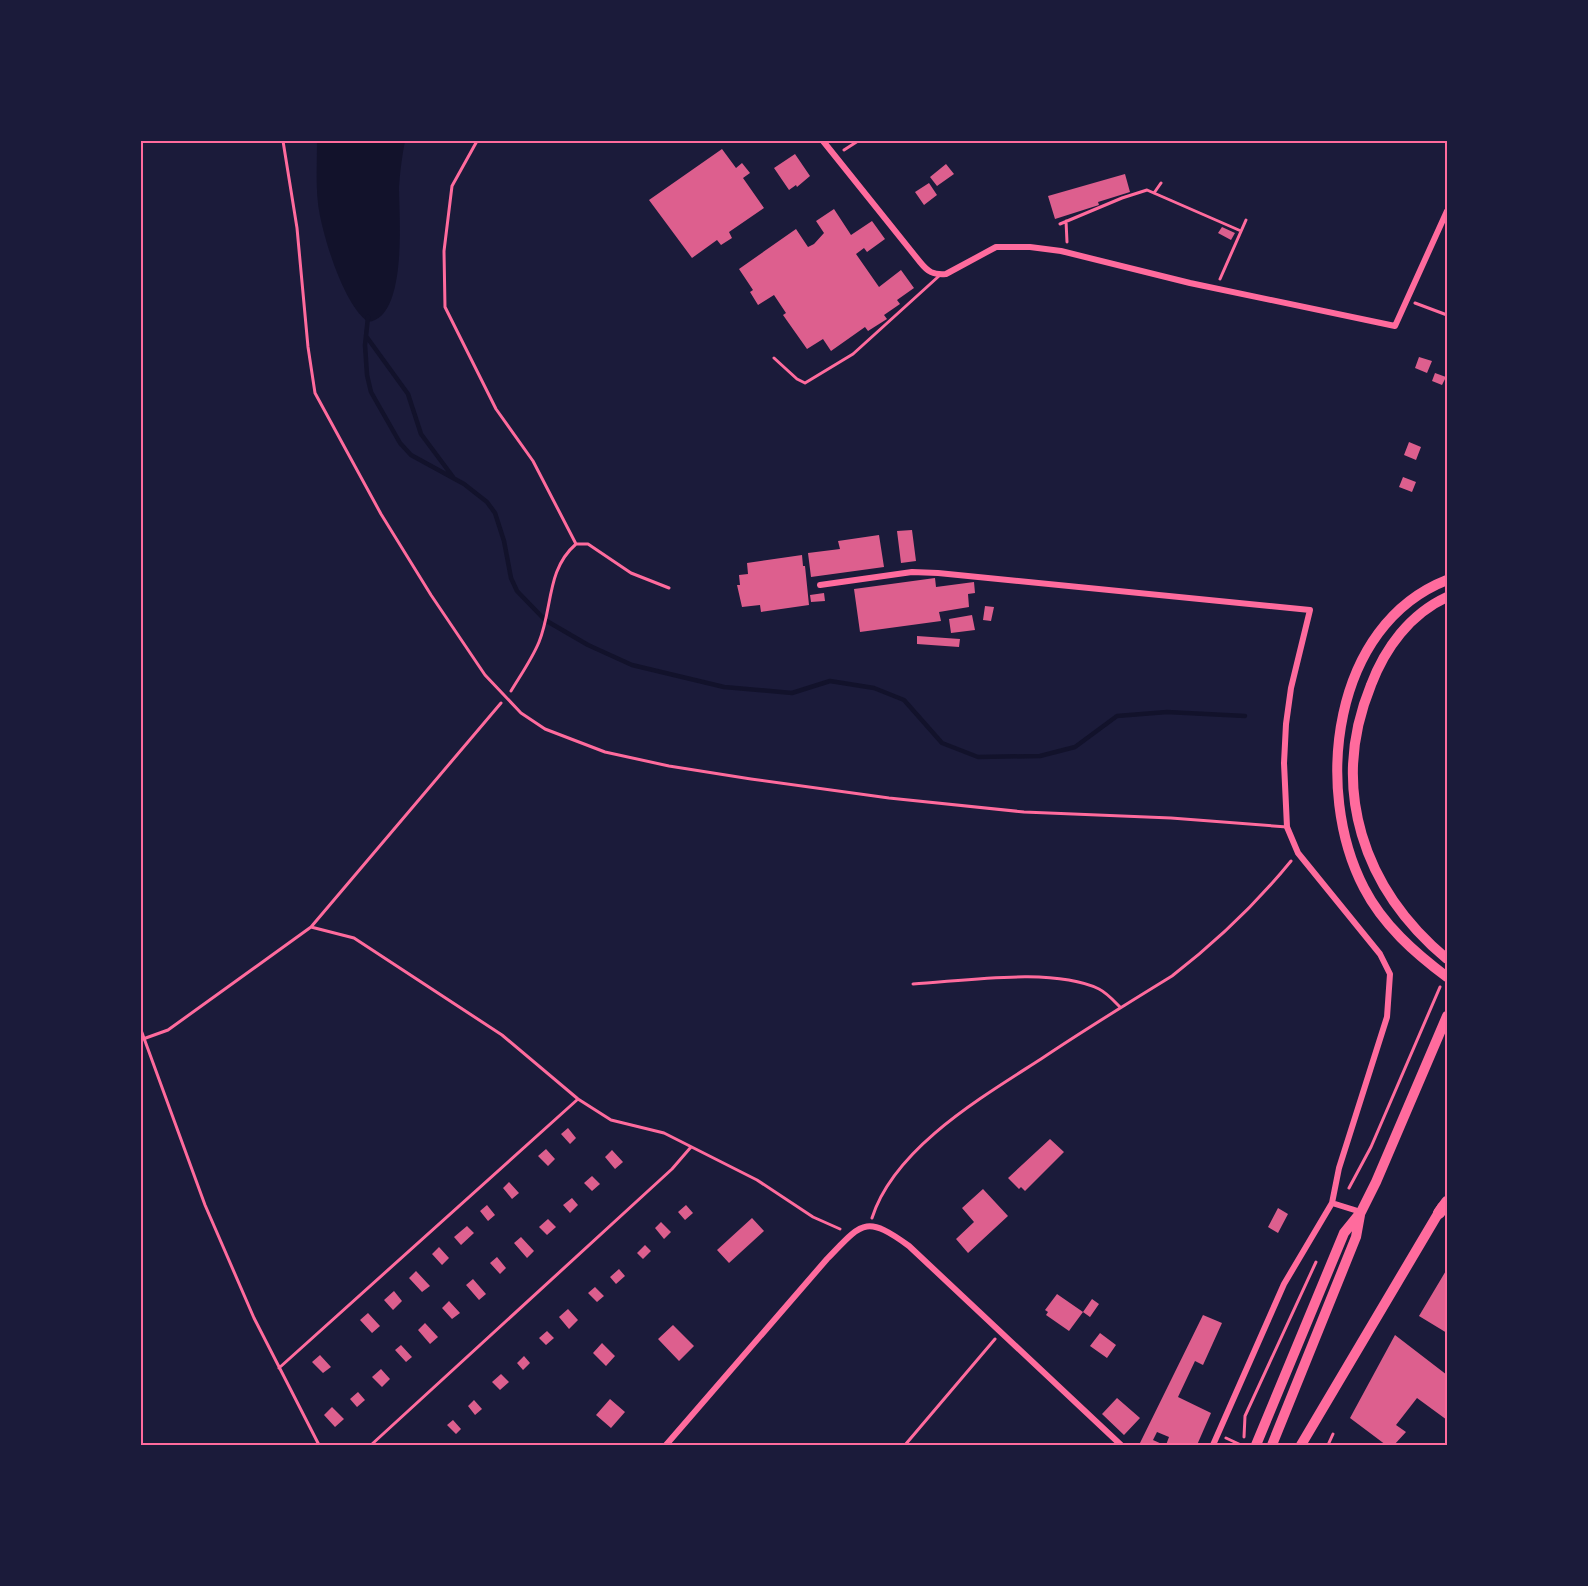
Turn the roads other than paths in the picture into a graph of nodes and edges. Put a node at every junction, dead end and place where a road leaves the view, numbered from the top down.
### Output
1 (283, 141) edge
2 (823, 141) edge
3 (1447, 211) edge
4 (940, 275) junction
5 (774, 358) dead end
6 (1447, 580) edge
7 (820, 585) dead end
8 (1447, 597) edge
9 (1287, 827) junction
10 (1447, 959) edge
11 (1447, 977) edge
12 (1447, 1016) edge
13 (1332, 1203) junction
14 (1444, 1205) edge
15 (1361, 1212) junction
16 (666, 1445) edge
17 (1121, 1445) edge
18 (1213, 1445) edge
19 (1256, 1445) edge
20 (1272, 1445) edge
21 (1301, 1445) edge

1 - 9 lane
2 - 4 street
3 - 4 street
4 - 5 lane
6 - 11 main road
7 - 9 street
8 - 10 main road
9 - 13 street
12 - 15 main road
13 - 15 street
13 - 18 street
14 - 21 main road
15 - 19 main road
15 - 20 main road
16 - 17 street

